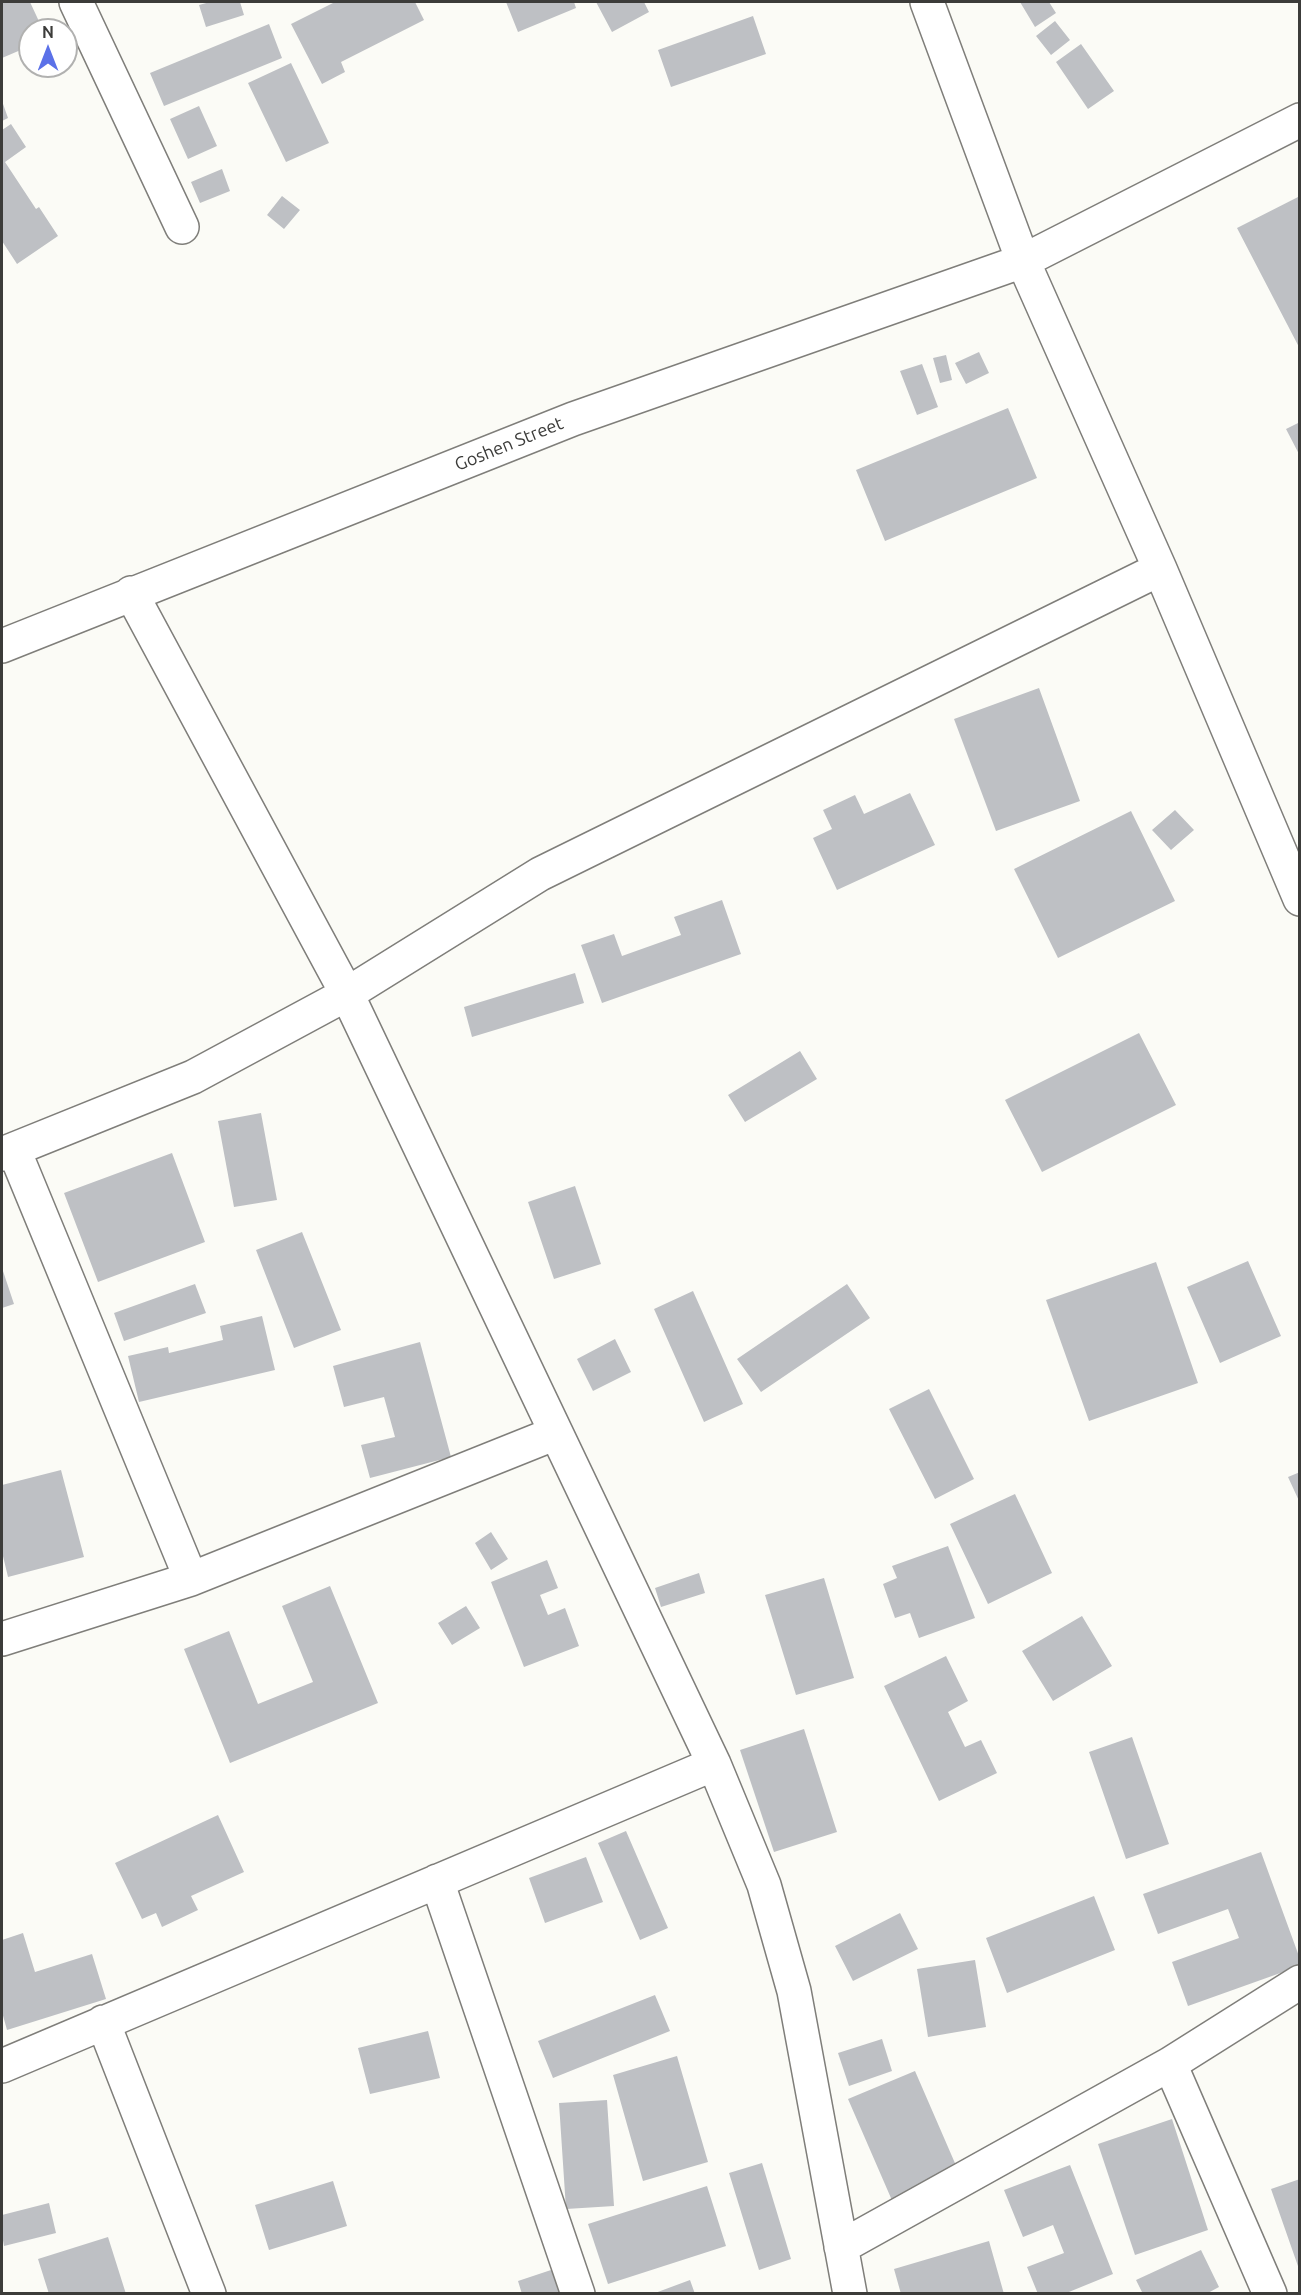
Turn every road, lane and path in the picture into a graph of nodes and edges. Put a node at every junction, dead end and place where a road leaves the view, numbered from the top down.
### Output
1 (76, 2) edge
2 (927, 2) edge
3 (1299, 120) edge
4 (182, 227) dead end
5 (1023, 261) junction
6 (1160, 569) junction
7 (131, 593) junction
8 (2, 646) edge
9 (1299, 899) edge
10 (347, 994) junction
11 (8, 1152) edge
12 (556, 1433) junction
13 (191, 1579) junction
14 (2, 1639) edge
15 (714, 1764) junction
16 (437, 1881) junction
17 (1299, 1982) edge
18 (104, 2022) junction
19 (1170, 2064) junction
20 (2, 2066) edge
21 (841, 2247) junction
22 (209, 2294) edge
23 (578, 2294) edge
24 (850, 2294) edge
25 (1270, 2294) edge

1 - 4 street
2 - 5 street
3 - 5 street, Goshen Street
5 - 6 street
5 - 7 street, Goshen Street
6 - 9 street
6 - 10 street
7 - 8 street, Goshen Street
7 - 10 street
10 - 11 street
10 - 12 street
11 - 13 street
12 - 13 street
12 - 15 street
13 - 14 street
15 - 16 street
15 - 21 street
16 - 18 street
16 - 23 street
17 - 19 street
18 - 20 street
18 - 22 street
19 - 21 street
19 - 25 street
21 - 24 street

